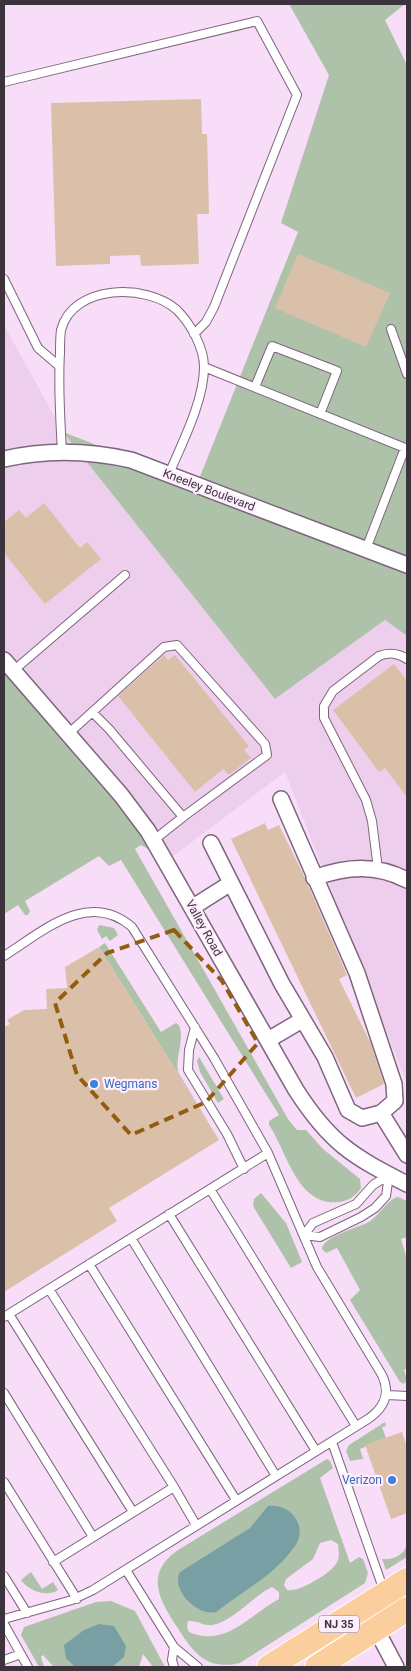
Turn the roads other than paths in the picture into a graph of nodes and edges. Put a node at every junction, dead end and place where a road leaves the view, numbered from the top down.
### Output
1 (4, 82) edge
2 (4, 279) edge
3 (391, 329) dead end
4 (194, 334) junction
5 (59, 366) junction
6 (204, 367) junction
7 (407, 374) edge
8 (255, 387) junction
9 (320, 414) junction
10 (406, 445) edge
11 (62, 451) junction
12 (4, 459) edge
13 (169, 474) junction
14 (366, 549) junction
15 (407, 565) edge
16 (125, 575) dead end
17 (407, 659) edge
18 (9, 666) edge
19 (92, 712) junction
20 (68, 734) junction
21 (281, 799) dead end
22 (183, 817) junction
23 (154, 840) junction
24 (212, 843) dead end
25 (378, 869) junction
26 (314, 878) junction
27 (407, 880) edge
28 (231, 883) junction
29 (193, 907) junction
30 (4, 956) edge
31 (302, 1020) junction
32 (195, 1027) junction
33 (268, 1040) junction
34 (381, 1113) junction
35 (268, 1153) junction
36 (407, 1155) edge
37 (244, 1168) junction
38 (389, 1175) junction
39 (407, 1184) edge
40 (210, 1189) junction
41 (169, 1214) junction
42 (304, 1235) junction
43 (130, 1238) junction
44 (90, 1264) junction
45 (49, 1289) junction
46 (6, 1315) edge
47 (4, 1393) edge
48 (387, 1395) junction
49 (407, 1396) edge
50 (356, 1426) junction
51 (332, 1442) junction
52 (316, 1451) junction
53 (276, 1476) junction
54 (4, 1482) edge
55 (174, 1487) junction
56 (236, 1500) junction
57 (133, 1512) junction
58 (196, 1525) junction
59 (93, 1537) junction
60 (53, 1562) junction
61 (126, 1570) junction
62 (4, 1576) edge
63 (407, 1580) edge
64 (385, 1594) junction
65 (76, 1598) junction
66 (407, 1610) edge
67 (27, 1613) junction
68 (4, 1619) edge
69 (4, 1624) edge
70 (376, 1629) junction
71 (174, 1647) junction
72 (21, 1654) junction
73 (4, 1660) edge
74 (28, 1667) edge
75 (174, 1667) edge
76 (198, 1667) edge
77 (269, 1667) edge
78 (317, 1667) edge
79 (396, 1667) edge

1 - 4 lane
2 - 5 lane
3 - 7 lane
4 - 5 lane
4 - 6 lane
5 - 11 lane
6 - 8 lane
6 - 13 lane
8 - 9 lane
8 - 9 lane
9 - 10 lane
10 - 14 lane
11 - 12 street, Kneeley Boulevard
11 - 13 street, Kneeley Boulevard
13 - 14 street, Kneeley Boulevard
14 - 15 street, Kneeley Boulevard
16 - 18 lane
17 - 25 lane
18 - 20 street, Valley Road
19 - 20 lane
19 - 22 lane
19 - 22 lane
20 - 23 street, Valley Road
21 - 26 street
22 - 23 lane
23 - 29 street, Valley Road
24 - 28 street
25 - 26 street
25 - 27 street
26 - 34 street
28 - 29 street
28 - 31 street
29 - 33 street, Valley Road
30 - 32 lane
31 - 33 street
31 - 34 street
32 - 35 lane
32 - 37 lane
33 - 38 street, Valley Road
34 - 36 street
35 - 37 lane
35 - 42 lane
37 - 40 lane
38 - 39 street, Valley Road
38 - 42 lane
38 - 42 lane
40 - 41 lane
40 - 50 lane
41 - 43 lane
41 - 52 lane
42 - 48 lane
43 - 44 lane
43 - 53 lane
44 - 45 lane
44 - 56 lane
45 - 46 lane
45 - 55 lane
46 - 57 lane
47 - 59 lane
48 - 49 lane
48 - 50 lane
50 - 51 lane
51 - 52 lane
51 - 64 lane
52 - 53 lane
53 - 56 lane
54 - 60 lane
55 - 57 lane
55 - 58 lane
56 - 58 lane
57 - 59 lane
58 - 61 lane
59 - 60 lane
60 - 65 lane
61 - 65 lane
61 - 71 lane
62 - 67 lane
63 - 64 main road, NJ 35
64 - 77 main road, NJ 35
65 - 67 lane
66 - 70 main road, NJ 35
67 - 68 lane
69 - 72 lane
70 - 78 main road, NJ 35
70 - 79 street
71 - 75 lane
71 - 76 lane
72 - 73 lane
72 - 74 lane

